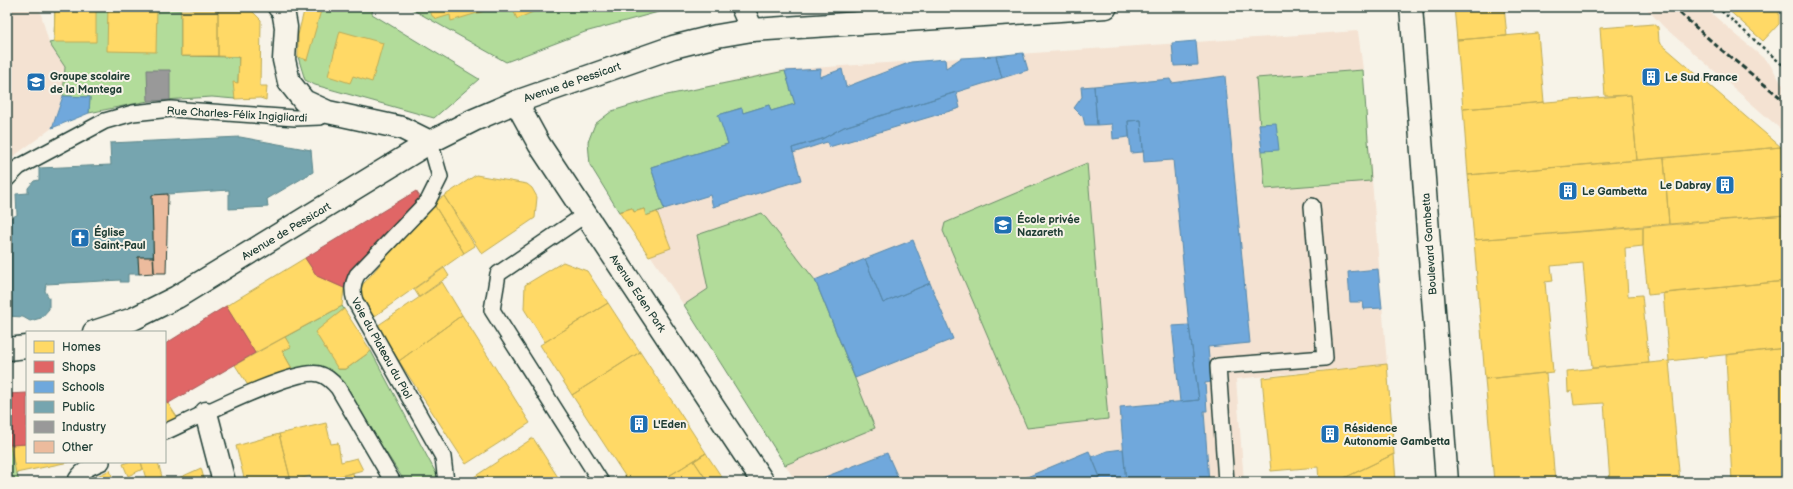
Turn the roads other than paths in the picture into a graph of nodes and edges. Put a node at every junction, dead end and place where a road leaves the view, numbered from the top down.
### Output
1 (279, 7) edge
2 (742, 7) edge
3 (1106, 7) edge
4 (1411, 7) edge
5 (1068, 8) edge
6 (752, 30) junction
7 (516, 102) junction
8 (328, 112) junction
9 (430, 142) junction
10 (7, 179) edge
11 (1312, 206) dead end
12 (586, 214) junction
13 (97, 331) edge
14 (26, 347) edge
15 (7, 350) edge
16 (206, 413) junction
17 (166, 432) edge
18 (100, 463) edge
19 (75, 482) edge
20 (224, 482) edge
21 (393, 482) edge
22 (446, 482) edge
23 (601, 482) edge
24 (763, 482) edge
25 (1226, 482) edge
26 (1447, 482) edge

1 - 8 street
2 - 6 street
3 - 5 street, Avenue de Pessicart
4 - 26 street, Boulevard Gambetta
5 - 6 street, Avenue de Pessicart
6 - 7 street, Avenue de Pessicart
7 - 9 street, Avenue de Pessicart
7 - 12 street, Avenue Eden Park
8 - 9 street
8 - 10 lane, Rue Charles-Félix Ingigliardi
9 - 13 street, Avenue de Pessicart
9 - 22 lane, Voie du Plateau du Piol
11 - 25 lane
12 - 23 lane
12 - 24 street, Avenue Eden Park
14 - 15 street
16 - 17 lane
16 - 20 street
16 - 21 lane
18 - 19 lane

